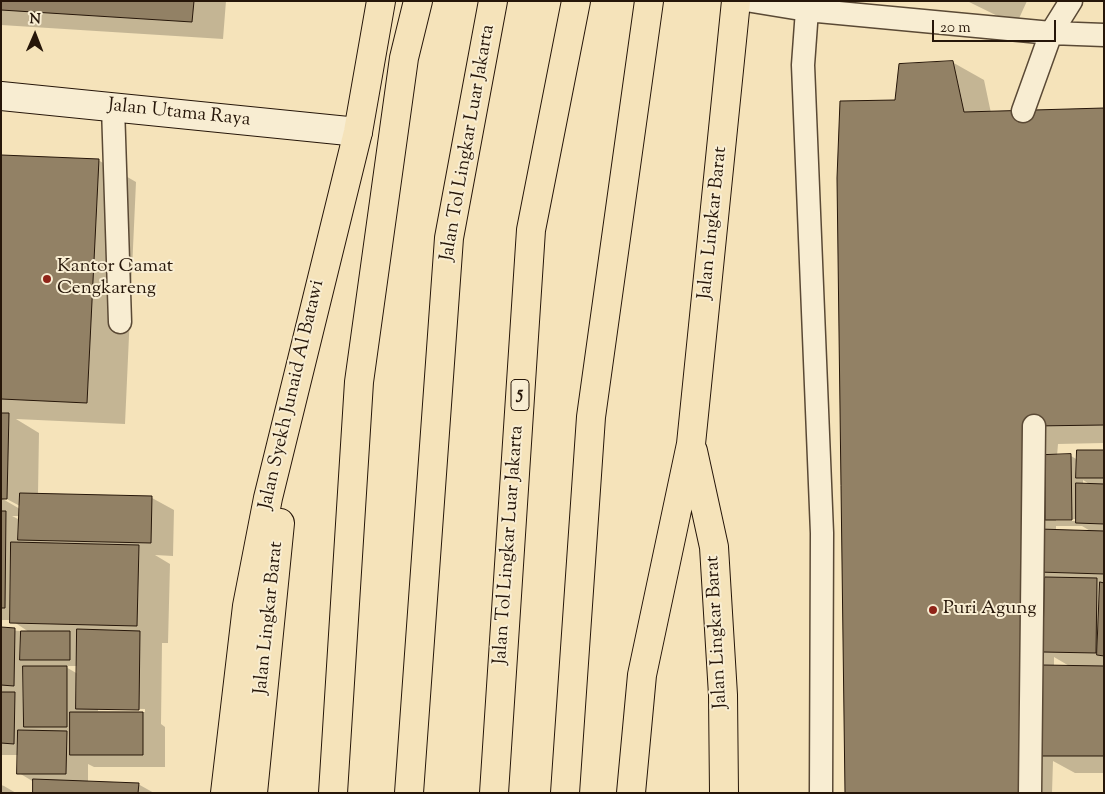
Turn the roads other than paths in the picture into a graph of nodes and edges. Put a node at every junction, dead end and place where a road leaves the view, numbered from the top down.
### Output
1 (381, 1) edge
2 (418, 1) edge
3 (492, 1) edge
4 (576, 1) edge
5 (649, 1) edge
6 (736, 1) edge
7 (752, 1) edge
8 (1070, 1) edge
9 (807, 10) junction
10 (1051, 33) junction
11 (1104, 35) edge
12 (1, 96) edge
13 (113, 107) junction
14 (1023, 111) dead end
15 (358, 132) junction
16 (120, 322) dead end
17 (302, 354) junction
18 (1034, 426) dead end
19 (691, 444) junction
20 (225, 793) edge
21 (253, 793) edge
22 (333, 793) edge
23 (409, 793) edge
24 (494, 793) edge
25 (566, 793) edge
26 (631, 793) edge
27 (724, 793) edge
28 (821, 793) edge
29 (1030, 793) edge

1 - 15 main road, Jalan Syekh Junaid Al Batawi
2 - 22 main road
3 - 23 main road, Jalan Tol Lingkar Luar Jakarta
4 - 24 main road, Jalan Tol Lingkar Luar Jakarta / 5
5 - 25 main road
6 - 19 main road, Jalan Lingkar Barat
7 - 9 lane
8 - 10 lane
9 - 10 lane
9 - 28 lane
10 - 11 lane
10 - 14 lane
12 - 13 main road, Jalan Utama Raya
13 - 15 main road, Jalan Utama Raya
13 - 16 lane
15 - 17 main road, Jalan Syekh Junaid Al Batawi
17 - 20 main road, Jalan Syekh Junaid Al Batawi
17 - 21 main road, Jalan Lingkar Barat
18 - 29 lane
19 - 26 main road, Jalan Lingkar Barat
19 - 27 main road, Jalan Lingkar Barat

